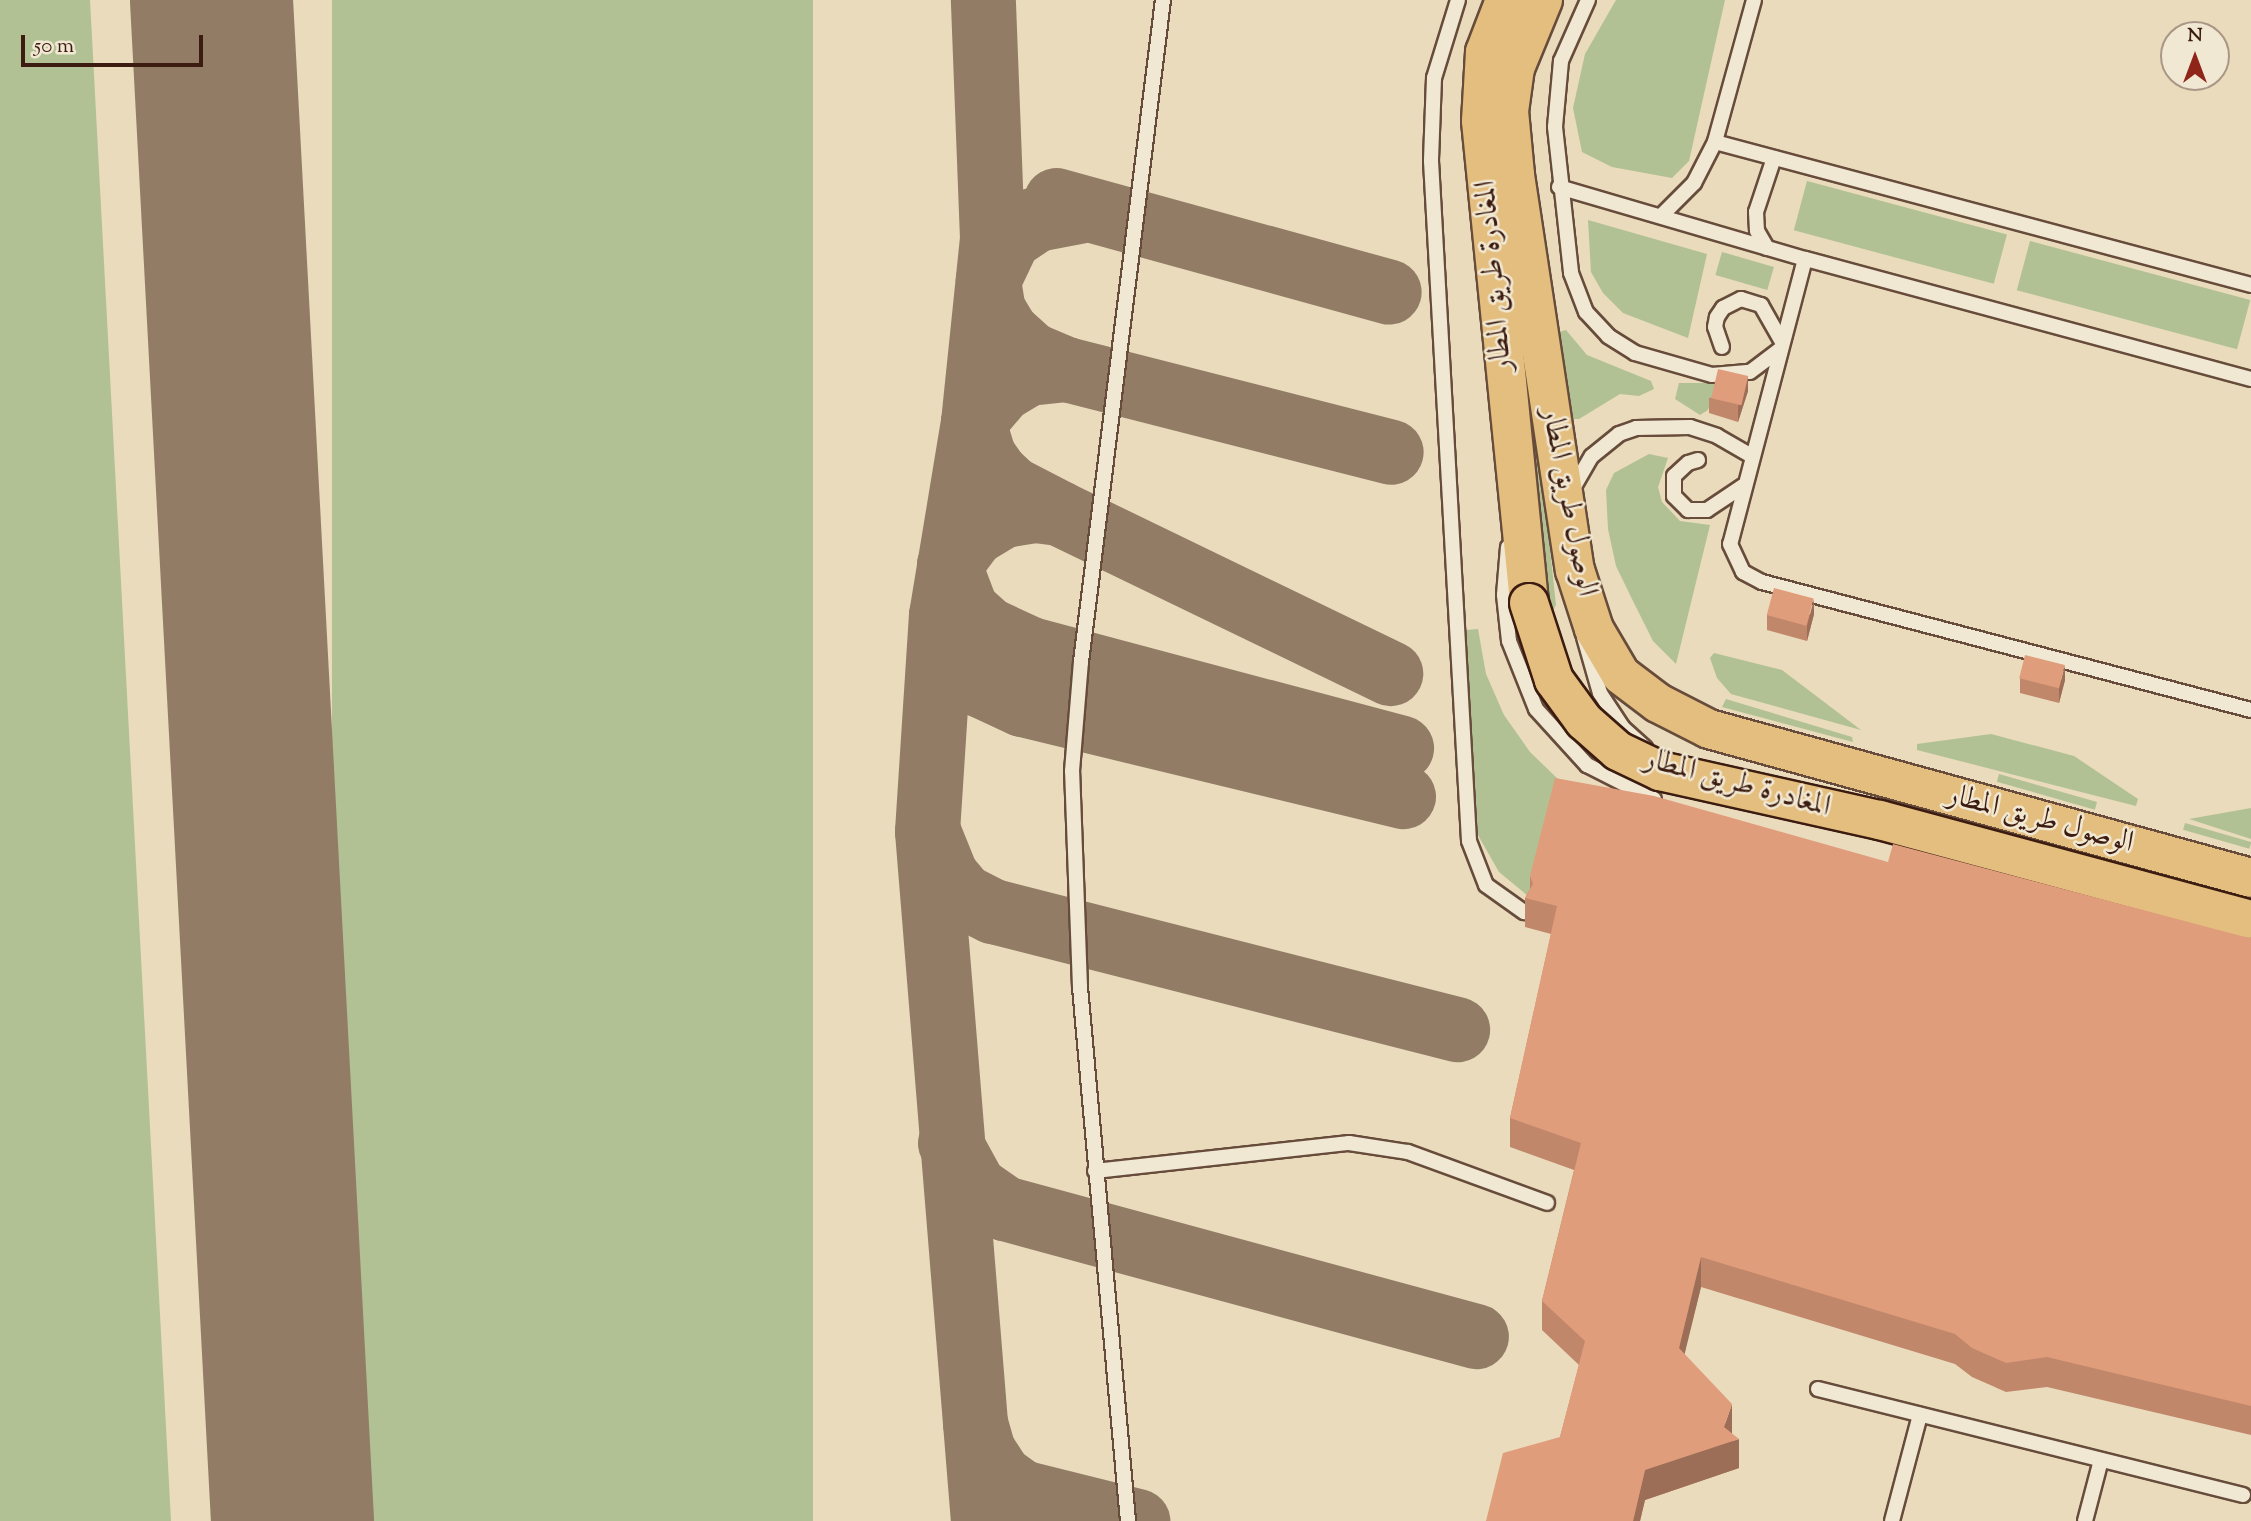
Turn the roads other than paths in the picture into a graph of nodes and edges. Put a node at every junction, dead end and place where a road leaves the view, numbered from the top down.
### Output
1 (1163, 0) edge
2 (1458, 0) edge
3 (1471, 0) edge
4 (1505, 0) edge
5 (1542, 0) edge
6 (1588, 0) edge
7 (1754, 0) edge
8 (1485, 52) junction
9 (1715, 142) junction
10 (1774, 158) junction
11 (1559, 187) junction
12 (1661, 216) junction
13 (1767, 248) junction
14 (1805, 259) junction
15 (2251, 285) edge
16 (1781, 345) junction
17 (1721, 346) dead end
18 (2251, 379) edge
19 (1751, 456) junction
20 (1698, 460) dead end
21 (1743, 486) junction
22 (1565, 520) junction
23 (1575, 570) junction
24 (1517, 611) junction
25 (2251, 710) edge
26 (1664, 803) edge
27 (2251, 878) edge
28 (1524, 912) edge
29 (2251, 922) edge
30 (1095, 1171) junction
31 (1547, 1203) dead end
32 (1818, 1390) dead end
33 (1920, 1415) junction
34 (2101, 1460) junction
35 (2244, 1494) dead end
36 (1128, 1521) edge
37 (1892, 1521) edge
38 (2085, 1521) edge

1 - 30 lane
2 - 28 lane
3 - 8 main road
4 - 8 main road, المغادرة طريق المطار
5 - 22 main road, الوصول طريق المطار
6 - 11 lane
7 - 9 lane
8 - 24 main road, المغادرة طريق المطار
9 - 10 lane
9 - 12 lane
10 - 13 lane
10 - 15 lane
11 - 12 lane
11 - 16 lane
12 - 13 lane
13 - 14 lane
14 - 16 lane
14 - 18 lane
16 - 17 lane
16 - 19 lane
19 - 21 lane
19 - 22 lane
20 - 21 lane
21 - 25 lane
22 - 23 main road, الوصول طريق المطار
23 - 27 main road, الوصول طريق المطار
23 - 29 lane
24 - 26 lane
24 - 29 main road, المغادرة طريق المطار, bridge
30 - 31 lane
30 - 36 lane
32 - 33 lane
33 - 34 lane
33 - 37 lane
34 - 35 lane
34 - 38 lane

